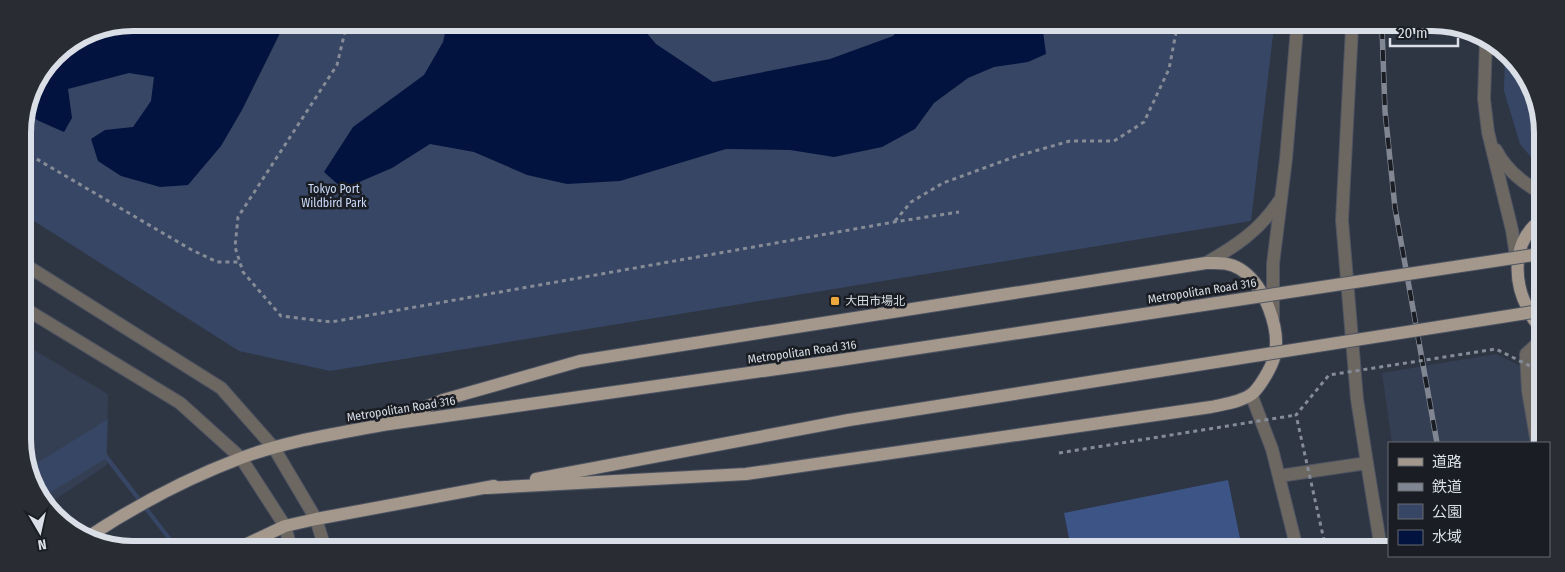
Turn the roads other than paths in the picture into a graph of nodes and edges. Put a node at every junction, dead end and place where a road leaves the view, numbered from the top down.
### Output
1 (1297, 31) edge
2 (1352, 31) edge
3 (1486, 47) edge
4 (1488, 132) junction
5 (1534, 188) edge
6 (1280, 199) junction
7 (1534, 225) edge
8 (1534, 255) edge
9 (1517, 262) junction
10 (1206, 263) junction
11 (31, 268) edge
12 (31, 312) edge
13 (1534, 312) edge
14 (1534, 322) edge
15 (1274, 328) junction
16 (1534, 347) edge
17 (1251, 394) junction
18 (382, 424) junction
19 (1534, 430) edge
20 (274, 448) junction
21 (241, 458) junction
22 (1367, 463) junction
23 (1279, 476) junction
24 (487, 488) junction
25 (316, 519) junction
26 (285, 526) junction
27 (95, 533) edge
28 (253, 541) edge
29 (289, 541) edge
30 (323, 541) edge
31 (1294, 541) edge
32 (1381, 541) edge

1 - 6 street
2 - 22 street
3 - 4 street
4 - 5 street
4 - 9 street
6 - 10 street
6 - 15 street
7 - 9 main road
8 - 18 main road, Metropolitan Road 316, bridge
9 - 14 main road
10 - 15 main road
10 - 18 main road
11 - 20 street
12 - 21 street
13 - 24 main road, bridge
15 - 17 main road
16 - 19 street
17 - 23 street
17 - 24 main road
18 - 20 main road, Metropolitan Road 316
20 - 21 main road, Metropolitan Road 316
20 - 25 street
21 - 26 street
21 - 27 main road, Metropolitan Road 316
22 - 23 street
22 - 32 street
23 - 31 street
24 - 25 main road
25 - 26 main road
25 - 30 street
26 - 28 main road
26 - 29 street

